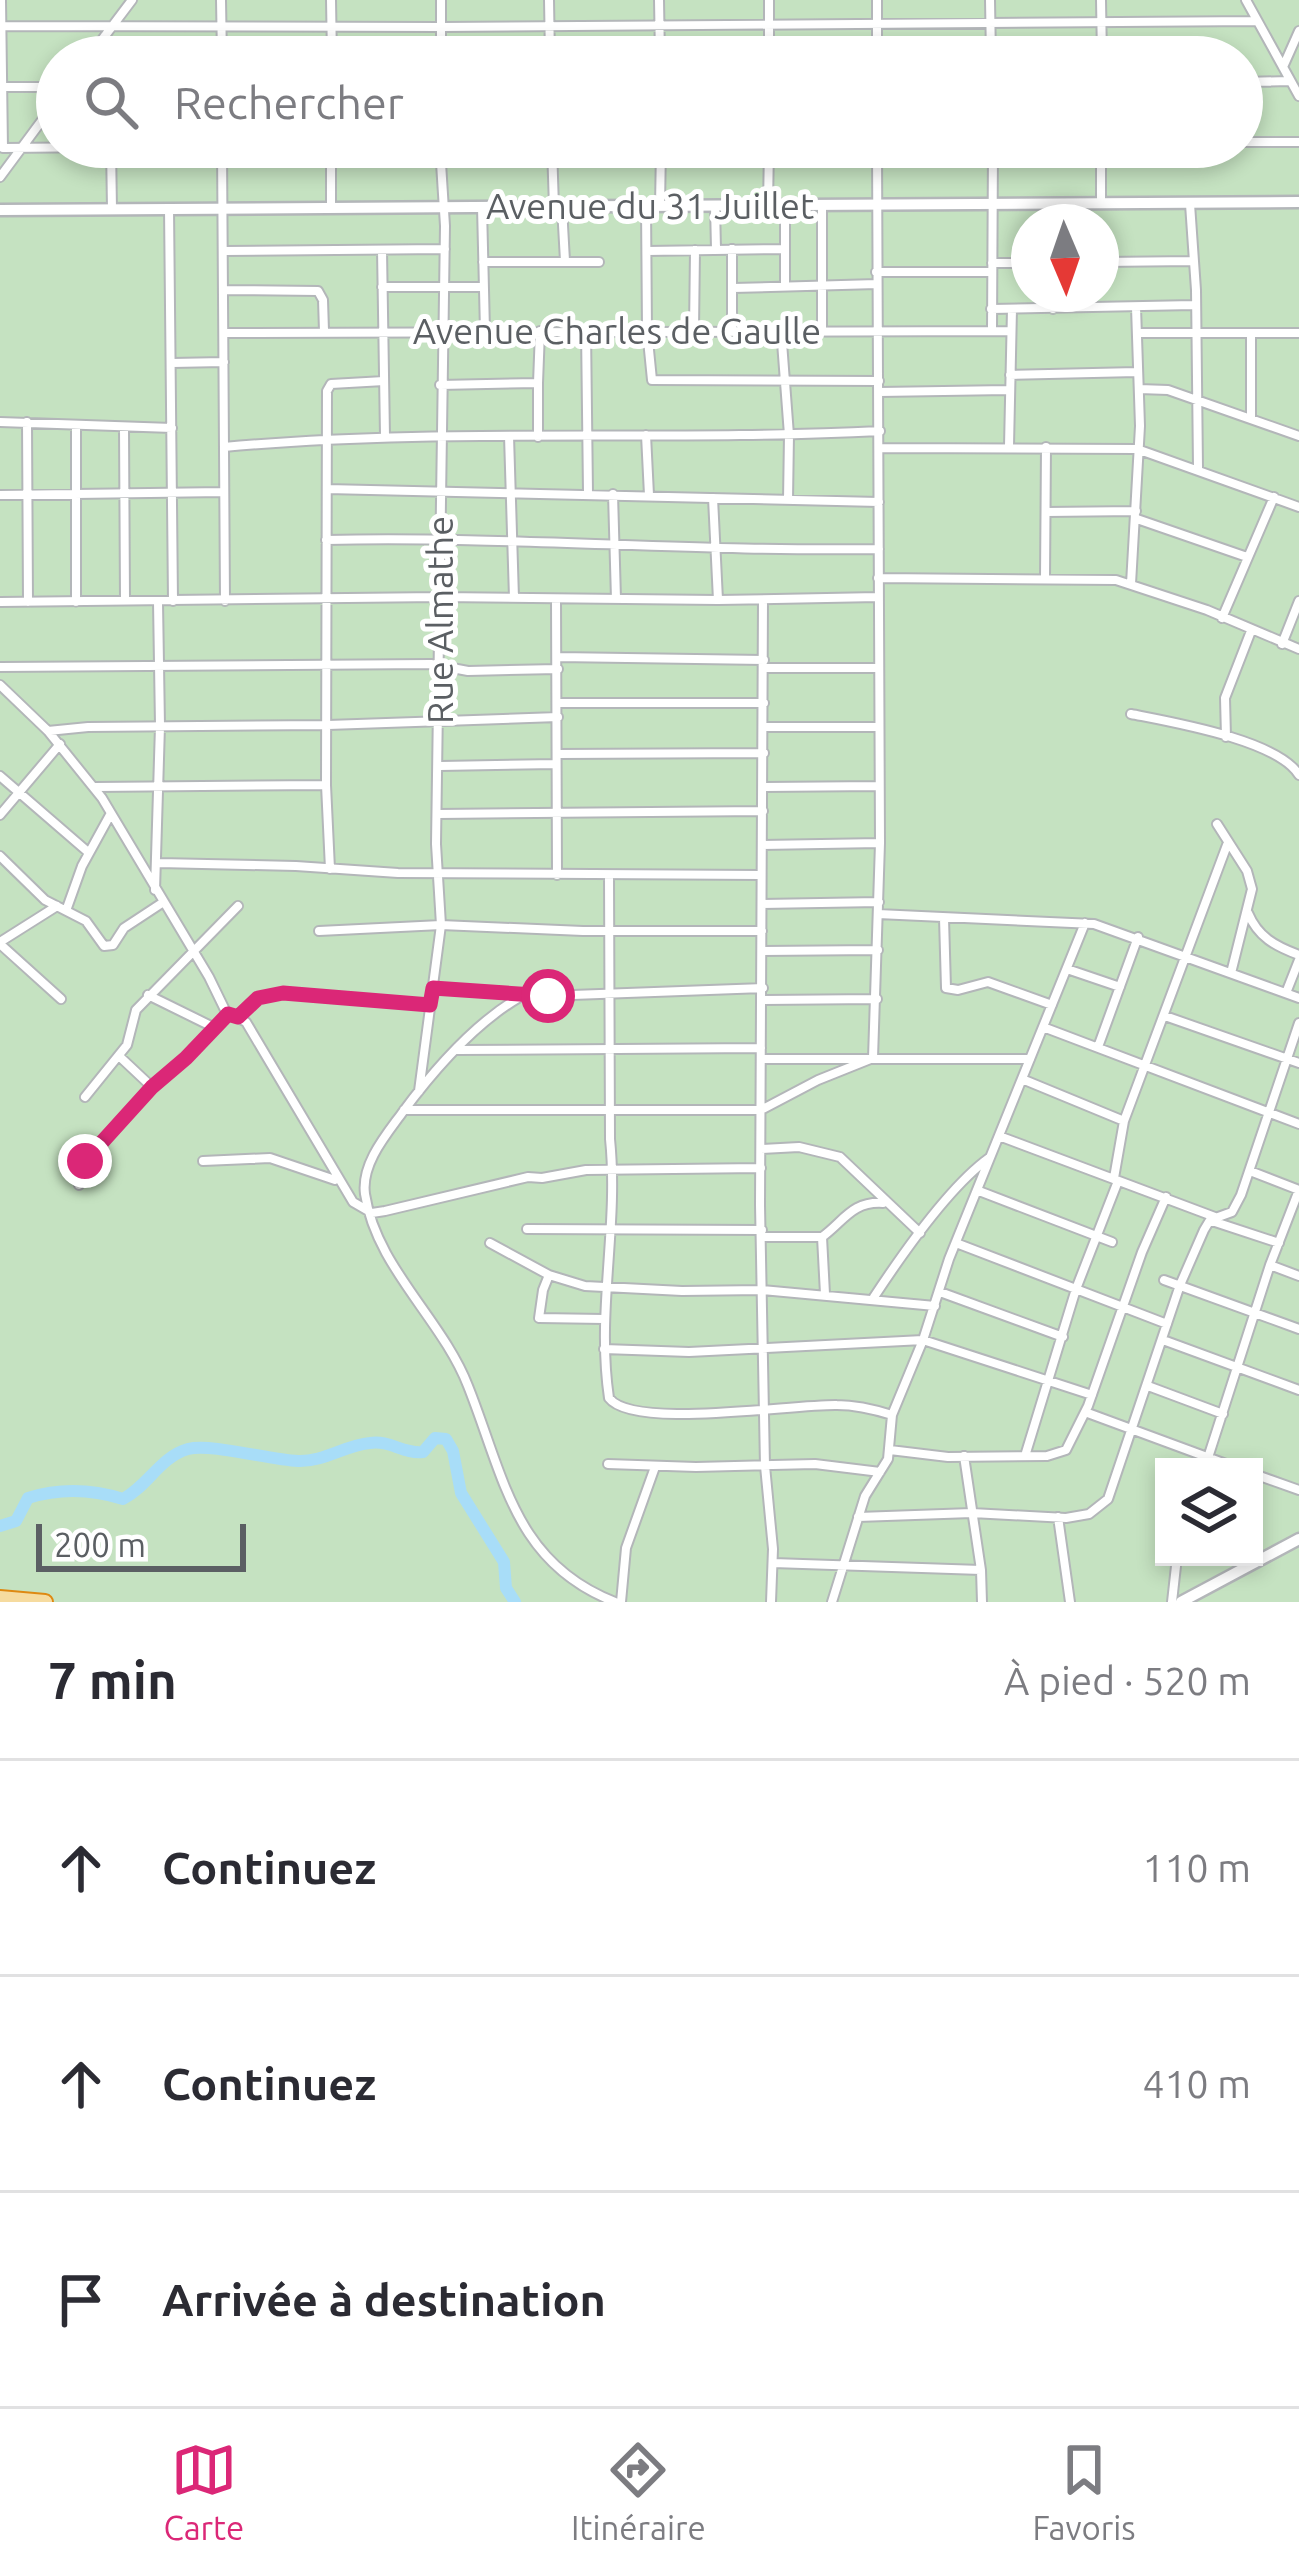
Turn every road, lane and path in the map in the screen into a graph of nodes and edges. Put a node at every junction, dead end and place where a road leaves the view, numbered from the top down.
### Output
1 (1, 0) edge
2 (132, 0) edge
3 (221, 0) edge
4 (331, 0) edge
5 (441, 0) edge
6 (549, 0) edge
7 (659, 0) edge
8 (769, 0) edge
9 (877, 0) edge
10 (990, 0) edge
11 (1101, 0) edge
12 (1246, 0) edge
13 (1257, 21) junction
14 (877, 22) junction
15 (1102, 22) junction
16 (769, 23) junction
17 (991, 23) junction
18 (550, 24) junction
19 (660, 24) junction
20 (1, 26) edge
21 (112, 26) junction
22 (332, 26) junction
23 (221, 27) junction
24 (441, 27) junction
25 (1299, 31) edge
26 (105, 35) edge
27 (221, 36) edge
28 (332, 36) edge
29 (441, 36) edge
30 (550, 36) edge
31 (660, 36) edge
32 (769, 36) edge
33 (877, 36) edge
34 (991, 36) edge
35 (1102, 36) edge
36 (1283, 67) junction
37 (1290, 81) junction
38 (1263, 82) edge
39 (2, 87) edge
40 (36, 87) edge
41 (1299, 96) edge
42 (36, 129) edge
43 (1263, 142) edge
44 (1299, 142) edge
45 (2, 148) edge
46 (22, 148) junction
47 (36, 148) edge
48 (113, 168) edge
49 (222, 168) edge
50 (331, 168) edge
51 (441, 168) edge
52 (554, 168) edge
53 (658, 168) edge
54 (769, 168) edge
55 (877, 168) edge
56 (993, 168) edge
57 (1101, 168) edge
58 (0, 177) edge
59 (1299, 202) edge
60 (1101, 203) junction
61 (992, 204) junction
62 (1190, 204) junction
63 (822, 205) junction
64 (877, 205) junction
65 (653, 206) junction
66 (715, 206) junction
67 (768, 206) junction
68 (785, 206) junction
69 (444, 207) junction
70 (482, 207) junction
71 (558, 207) junction
72 (170, 208) junction
73 (223, 208) junction
74 (331, 208) junction
75 (0, 209) edge
76 (112, 209) junction
77 (445, 249) junction
78 (716, 249) junction
79 (732, 249) junction
80 (785, 249) junction
81 (382, 250) junction
82 (695, 250) junction
83 (224, 251) junction
84 (647, 251) junction
85 (565, 261) junction
86 (1194, 261) junction
87 (483, 262) junction
88 (598, 262) dead end
89 (1119, 262) edge
90 (1011, 264) edge
91 (991, 267) junction
92 (876, 272) junction
93 (877, 284) junction
94 (785, 286) junction
95 (382, 287) junction
96 (483, 287) junction
97 (821, 287) junction
98 (443, 288) junction
99 (733, 288) junction
100 (224, 290) junction
101 (1194, 305) junction
102 (1119, 307) edge
103 (1136, 307) junction
104 (991, 309) junction
105 (1011, 309) edge
106 (1012, 312) edge
107 (781, 329) junction
108 (647, 330) junction
109 (694, 330) junction
110 (732, 330) junction
111 (822, 330) junction
112 (992, 330) junction
113 (323, 331) junction
114 (441, 331) junction
115 (540, 331) junction
116 (586, 331) junction
117 (1010, 331) junction
118 (383, 332) junction
119 (484, 332) junction
120 (877, 332) junction
121 (224, 333) junction
122 (1136, 333) junction
123 (1196, 333) junction
124 (1251, 333) junction
125 (1299, 333) edge
126 (224, 362) junction
127 (172, 363) junction
128 (1137, 373) junction
129 (1010, 375) junction
130 (384, 381) junction
131 (782, 382) junction
132 (538, 383) junction
133 (440, 385) junction
134 (879, 387) junction
135 (1139, 389) junction
136 (1008, 390) junction
137 (1198, 398) junction
138 (1251, 418) junction
139 (0, 422) edge
140 (27, 422) junction
141 (76, 425) junction
142 (124, 428) junction
143 (172, 428) junction
144 (880, 431) junction
145 (441, 435) junction
146 (646, 435) junction
147 (789, 435) junction
148 (385, 436) junction
149 (509, 436) junction
150 (1299, 436) edge
151 (538, 437) junction
152 (327, 438) junction
153 (586, 438) junction
154 (1009, 446) junction
155 (1046, 447) junction
156 (224, 448) junction
157 (880, 448) junction
158 (1137, 449) junction
159 (1198, 468) junction
160 (327, 489) junction
161 (440, 489) junction
162 (510, 491) junction
163 (224, 492) junction
164 (587, 493) junction
165 (124, 494) junction
166 (172, 494) junction
167 (613, 494) junction
168 (0, 495) edge
169 (28, 495) junction
170 (76, 495) junction
171 (649, 495) junction
172 (1274, 497) junction
173 (713, 498) junction
174 (788, 500) junction
175 (880, 502) junction
176 (1299, 507) edge
177 (1046, 512) junction
178 (1137, 515) junction
179 (443, 538) junction
180 (326, 540) junction
181 (513, 540) junction
182 (613, 543) junction
183 (716, 548) junction
184 (879, 549) junction
185 (1247, 557) junction
186 (878, 578) junction
187 (1045, 579) junction
188 (1131, 584) junction
189 (440, 596) junction
190 (878, 597) junction
191 (514, 598) junction
192 (556, 598) junction
193 (616, 599) junction
194 (125, 600) junction
195 (326, 600) junction
196 (718, 600) junction
197 (763, 600) junction
198 (173, 601) junction
199 (225, 601) junction
200 (1299, 601) edge
201 (0, 602) edge
202 (28, 602) junction
203 (76, 602) junction
204 (158, 602) junction
205 (1222, 618) junction
206 (1251, 631) junction
207 (1282, 644) junction
208 (1299, 649) edge
209 (558, 658) junction
210 (158, 664) junction
211 (764, 664) junction
212 (327, 665) junction
213 (438, 666) junction
214 (0, 667) edge
215 (879, 668) junction
216 (558, 670) junction
217 (0, 685) edge
218 (558, 703) junction
219 (764, 703) junction
220 (1131, 714) dead end
221 (558, 717) junction
222 (440, 718) junction
223 (328, 725) junction
224 (160, 726) junction
225 (764, 727) junction
226 (879, 727) junction
227 (48, 731) junction
228 (1226, 737) junction
229 (60, 744) junction
230 (764, 753) junction
231 (556, 759) junction
232 (440, 766) junction
233 (1299, 773) edge
234 (0, 776) edge
235 (159, 784) junction
236 (326, 785) junction
237 (878, 786) junction
238 (94, 787) junction
239 (765, 787) junction
240 (19, 793) junction
241 (557, 812) junction
242 (763, 812) junction
243 (0, 814) edge
244 (110, 814) junction
245 (438, 814) junction
246 (1217, 824) dead end
247 (880, 844) junction
248 (1227, 844) junction
249 (762, 845) junction
250 (88, 852) junction
251 (0, 856) edge
252 (159, 863) junction
253 (330, 869) junction
254 (436, 872) junction
255 (557, 875) junction
256 (609, 875) junction
257 (761, 875) junction
258 (155, 892) junction
259 (879, 902) junction
260 (162, 903) junction
261 (762, 904) junction
262 (238, 906) dead end
263 (63, 907) junction
264 (1248, 913) junction
265 (878, 914) junction
266 (944, 918) junction
267 (1085, 923) junction
268 (441, 925) junction
269 (319, 931) dead end
270 (609, 931) junction
271 (762, 931) junction
272 (1138, 938) junction
273 (0, 943) edge
274 (878, 950) junction
275 (762, 951) junction
276 (192, 952) junction
277 (1299, 957) edge
278 (1187, 958) junction
279 (1067, 969) junction
280 (1231, 973) junction
281 (1120, 987) junction
282 (433, 988) junction
283 (763, 988) junction
284 (611, 991) junction
285 (1286, 993) junction
286 (148, 995) junction
287 (522, 995) junction
288 (1299, 998) edge
289 (61, 999) dead end
290 (877, 999) junction
291 (763, 1000) junction
292 (430, 1005) junction
293 (1052, 1005) junction
294 (233, 1016) junction
295 (1165, 1016) junction
296 (1299, 1023) edge
297 (1043, 1027) junction
298 (215, 1028) junction
299 (1098, 1047) junction
300 (455, 1050) junction
301 (611, 1050) junction
302 (762, 1054) junction
303 (119, 1056) junction
304 (873, 1058) junction
305 (1285, 1058) junction
306 (1030, 1059) junction
307 (1299, 1063) edge
308 (1148, 1065) junction
309 (1022, 1079) junction
310 (152, 1087) junction
311 (418, 1091) junction
312 (85, 1097) dead end
313 (404, 1110) junction
314 (761, 1110) junction
315 (610, 1111) junction
316 (1269, 1113) junction
317 (1124, 1121) junction
318 (1299, 1124) edge
319 (998, 1136) junction
320 (761, 1149) junction
321 (990, 1157) junction
322 (202, 1161) dead end
323 (761, 1168) junction
324 (1250, 1171) junction
325 (613, 1172) junction
326 (1116, 1179) junction
327 (336, 1180) junction
328 (79, 1185) dead end
329 (1299, 1190) edge
330 (979, 1191) junction
331 (1166, 1198) junction
332 (884, 1203) junction
333 (372, 1213) junction
334 (1294, 1214) edge
335 (1213, 1219) junction
336 (527, 1229) dead end
337 (610, 1232) junction
338 (762, 1233) junction
339 (920, 1233) junction
340 (1095, 1236) junction
341 (822, 1237) junction
342 (1112, 1242) dead end
343 (490, 1243) dead end
344 (956, 1243) junction
345 (1279, 1243) junction
346 (1270, 1264) junction
347 (549, 1275) junction
348 (1299, 1276) edge
349 (1163, 1280) dead end
350 (1180, 1286) junction
351 (607, 1288) junction
352 (1076, 1289) junction
353 (762, 1290) junction
354 (940, 1292) junction
355 (826, 1294) junction
356 (874, 1297) junction
357 (935, 1306) junction
358 (1122, 1306) junction
359 (1256, 1312) junction
360 (604, 1318) junction
361 (1167, 1324) junction
362 (1299, 1329) edge
363 (1063, 1337) junction
364 (923, 1340) junction
365 (1163, 1340) junction
366 (604, 1349) junction
367 (763, 1349) junction
368 (1238, 1368) junction
369 (1049, 1380) junction
370 (1148, 1386) junction
371 (1299, 1390) edge
372 (1092, 1395) junction
373 (765, 1408) junction
374 (1085, 1412) junction
375 (892, 1414) junction
376 (1223, 1414) junction
377 (1133, 1431) junction
378 (890, 1450) junction
379 (964, 1456) junction
380 (1025, 1456) junction
381 (1197, 1458) edge
382 (1207, 1458) edge
383 (608, 1464) dead end
384 (765, 1466) junction
385 (655, 1467) junction
386 (880, 1472) junction
387 (1263, 1477) edge
388 (1299, 1490) edge
389 (973, 1513) junction
390 (858, 1517) junction
391 (1058, 1517) junction
392 (1299, 1539) edge
393 (772, 1563) junction
394 (844, 1564) junction
395 (1176, 1566) edge
396 (981, 1570) junction
397 (0, 1598) edge
398 (45, 1602) edge
399 (618, 1602) edge
400 (771, 1602) edge
401 (832, 1602) edge
402 (982, 1602) edge
403 (1070, 1602) edge
404 (1172, 1602) edge
405 (1181, 1602) edge

1 - 20 street
2 - 21 street
3 - 23 street
4 - 22 street
5 - 24 street
6 - 18 street
7 - 19 street
8 - 16 street
9 - 14 street
10 - 17 street
11 - 15 street
12 - 13 street
13 - 15 street
13 - 36 street
14 - 16 street
14 - 17 street
14 - 33 street
15 - 17 street
15 - 35 street
16 - 19 street
16 - 32 street
17 - 34 street
18 - 19 street
18 - 24 street
18 - 30 street
19 - 31 street
20 - 21 street
20 - 39 street
21 - 23 street
21 - 26 street
22 - 23 street
22 - 24 street
22 - 28 street
23 - 27 street
24 - 29 street
25 - 36 street
36 - 37 street
37 - 38 street
37 - 41 street
39 - 40 street
39 - 45 street
42 - 46 street
43 - 44 street
45 - 46 street
46 - 47 street
46 - 58 street
48 - 76 street
49 - 73 street
50 - 74 street
51 - 69 street, Rue Almathe
52 - 71 street
53 - 65 street
54 - 67 street
55 - 64 street
56 - 61 street
57 - 60 street
59 - 62 street, Avenue du 31 Juillet
60 - 61 street, Avenue du 31 Juillet
60 - 62 street, Avenue du 31 Juillet
61 - 64 street, Avenue du 31 Juillet
61 - 91 street
62 - 86 street
63 - 64 street, Avenue du 31 Juillet
63 - 68 street, Avenue du 31 Juillet
63 - 97 street
64 - 92 street
65 - 66 street, Avenue du 31 Juillet
65 - 71 street, Avenue du 31 Juillet
65 - 84 street
66 - 67 street, Avenue du 31 Juillet
66 - 78 street
67 - 68 street, Avenue du 31 Juillet
68 - 80 street
69 - 70 street, Avenue du 31 Juillet
69 - 74 street, Avenue du 31 Juillet
69 - 77 street, Rue Almathe
70 - 71 street, Avenue du 31 Juillet
70 - 87 street
71 - 85 street
72 - 73 street, Avenue du 31 Juillet
72 - 76 street, Avenue du 31 Juillet
72 - 127 street
73 - 74 street, Avenue du 31 Juillet
73 - 83 street
75 - 76 street, Avenue du 31 Juillet
77 - 81 street
77 - 98 street, Rue Almathe
78 - 79 street
78 - 82 street
79 - 80 street
79 - 99 street
80 - 94 street
81 - 83 street
81 - 95 street
82 - 84 street
82 - 109 street
83 - 100 street
84 - 108 street
85 - 87 street
85 - 88 street
86 - 89 street
86 - 101 street
87 - 96 street
90 - 91 street
91 - 92 street
91 - 104 street
92 - 93 street
93 - 97 street
93 - 120 street
94 - 97 street
94 - 99 street
95 - 98 street
95 - 118 street
96 - 98 street
96 - 119 street
97 - 111 street
98 - 114 street, Rue Almathe
99 - 110 street
100 - 113 street
100 - 121 street
101 - 103 street
101 - 123 street
102 - 103 street
103 - 122 street
104 - 105 street
104 - 112 street
106 - 117 street
107 - 110 street, Avenue Charles de Gaulle
107 - 111 street, Avenue Charles de Gaulle
107 - 131 street
108 - 109 street, Avenue Charles de Gaulle
108 - 116 street, Avenue Charles de Gaulle
108 - 131 street
109 - 110 street, Avenue Charles de Gaulle
111 - 120 street, Avenue Charles de Gaulle
112 - 117 street, Avenue Charles de Gaulle
112 - 120 street, Avenue Charles de Gaulle
113 - 118 street, Avenue Charles de Gaulle
113 - 121 street, Avenue Charles de Gaulle
114 - 118 street, Avenue Charles de Gaulle
114 - 119 street, Avenue Charles de Gaulle
114 - 133 street, Rue Almathe
115 - 116 street, Avenue Charles de Gaulle
115 - 119 street, Avenue Charles de Gaulle
115 - 132 street
116 - 153 street
117 - 129 street
118 - 130 street
120 - 134 street
121 - 126 street
122 - 123 street
122 - 128 street
123 - 124 street
123 - 137 street
124 - 125 street
124 - 138 street
126 - 127 street
126 - 156 street
127 - 143 street
128 - 129 street
128 - 135 street
129 - 136 street
130 - 148 street
130 - 152 street
131 - 134 street
131 - 147 street
132 - 133 street
132 - 151 street
133 - 145 street, Rue Almathe
134 - 136 street
134 - 144 street
135 - 137 street
135 - 158 street
136 - 154 street
137 - 138 street
137 - 159 street
138 - 150 street
139 - 140 street
140 - 141 street
140 - 169 street
141 - 142 street
141 - 170 street
142 - 143 street
142 - 165 street
143 - 166 street
144 - 147 street
144 - 157 street
145 - 148 street
145 - 149 street
145 - 161 street, Rue Almathe
146 - 147 street
146 - 153 street
146 - 171 street
147 - 174 street
148 - 152 street
149 - 151 street
149 - 162 street
151 - 153 street
152 - 156 street
152 - 160 street
153 - 164 street
154 - 155 street
154 - 157 street
155 - 158 street
155 - 177 street
156 - 163 street
157 - 175 street
158 - 159 street
158 - 178 street
159 - 172 street
160 - 161 street
160 - 180 street
161 - 162 street
161 - 179 street, Rue Almathe
162 - 164 street
162 - 181 street
163 - 166 street
163 - 199 street
164 - 167 street
165 - 166 street
165 - 170 street
165 - 194 street
166 - 198 street
167 - 171 street
167 - 182 street
168 - 169 street
169 - 170 street
169 - 202 street
170 - 203 street
171 - 173 street
172 - 176 street
172 - 185 street
173 - 174 street
173 - 183 street
174 - 175 street
175 - 184 street
177 - 178 street
177 - 187 street
178 - 185 street
178 - 188 street
179 - 180 street
179 - 181 street
179 - 189 street, Rue Almathe
180 - 195 street
181 - 182 street
181 - 191 street
182 - 183 street
182 - 193 street
183 - 184 street
183 - 196 street
184 - 186 street
185 - 205 street
186 - 187 street
186 - 190 street
187 - 188 street
188 - 205 street
189 - 191 street
189 - 195 street
189 - 213 street, Rue Almathe
190 - 197 street
190 - 215 street
191 - 192 street
192 - 193 street
192 - 209 street
193 - 196 street
194 - 203 street
194 - 204 street
195 - 199 street
195 - 212 street
196 - 197 street
197 - 211 street
198 - 199 street
198 - 204 street
200 - 207 street
201 - 202 street
202 - 203 street
204 - 210 street
205 - 206 street
206 - 207 street
206 - 228 street
207 - 208 street
209 - 211 street
209 - 216 street
210 - 212 street
210 - 214 street
210 - 224 street
211 - 215 street
211 - 219 street
212 - 213 street
212 - 223 street
213 - 216 street
213 - 222 street, Rue Almathe
215 - 226 street
216 - 218 street
217 - 227 street
218 - 219 street
218 - 221 street
219 - 225 street
220 - 228 street
221 - 222 street
221 - 231 street
222 - 223 street
222 - 232 street, Rue Almathe
223 - 224 street
223 - 236 street
224 - 227 street
224 - 235 street
225 - 226 street
225 - 230 street
226 - 237 street
227 - 229 street
228 - 233 street
229 - 238 street
229 - 240 street
230 - 231 street
230 - 239 street
231 - 232 street
231 - 241 street
232 - 245 street, Rue Almathe
234 - 240 street
235 - 236 street
235 - 238 street
235 - 252 street
236 - 253 street
237 - 239 street
237 - 247 street
238 - 244 street
239 - 242 street
240 - 243 street
240 - 250 street
241 - 242 street
241 - 245 street
241 - 255 street
242 - 249 street
244 - 250 street
244 - 258 street
245 - 254 street, Rue Almathe
246 - 248 street
247 - 249 street
247 - 259 street
248 - 264 street
248 - 278 street
249 - 257 street
250 - 263 street
251 - 263 street
252 - 253 street
252 - 258 street
253 - 254 street
254 - 255 street
254 - 268 street, Rue Almathe
255 - 256 street
256 - 257 street
256 - 270 street
257 - 261 street
258 - 260 street
259 - 261 street
259 - 265 street
260 - 263 street
260 - 276 street
261 - 271 street
262 - 276 street
263 - 273 street
264 - 277 street
264 - 280 street
265 - 266 street
265 - 274 street
266 - 267 street
266 - 293 street
267 - 272 street
267 - 279 street
268 - 269 street
268 - 270 street
268 - 282 street, Rue Almathe
270 - 271 street
270 - 284 street
271 - 275 street
272 - 278 street
272 - 281 street
273 - 289 street
274 - 275 street
274 - 290 street
275 - 283 street
276 - 286 street
276 - 294 street
277 - 285 street
278 - 280 street
278 - 295 street
279 - 281 street
279 - 293 street
280 - 285 street
281 - 299 street
282 - 287 street
282 - 292 street, Rue Almathe
283 - 284 street
283 - 291 street
284 - 287 street
284 - 301 street
285 - 288 street
286 - 298 street
286 - 303 street
287 - 300 street
290 - 291 street
290 - 304 street
291 - 302 street
292 - 294 street
292 - 311 street, Rue Almathe
293 - 297 street
294 - 298 street
294 - 327 street
295 - 305 street
295 - 308 street
296 - 305 street
297 - 299 street
297 - 306 street
298 - 310 street
299 - 308 street
300 - 301 street
300 - 311 street
301 - 302 street
301 - 315 street
302 - 304 street
302 - 314 street
303 - 310 street
303 - 312 street
304 - 306 street
304 - 314 street
305 - 307 street
305 - 316 street
306 - 309 street
308 - 316 street
308 - 317 street
309 - 317 street
309 - 319 street
310 - 328 street
311 - 313 street
313 - 315 street
313 - 333 street
314 - 315 street
314 - 320 street
315 - 325 street
316 - 318 street
316 - 324 street
317 - 326 street
319 - 321 street
319 - 326 street
320 - 323 street
320 - 332 street
321 - 330 street
321 - 339 street
322 - 327 street
323 - 325 street
323 - 338 street
324 - 329 street
324 - 335 street
325 - 333 street
325 - 337 street
326 - 331 street
326 - 340 street
327 - 333 street
329 - 334 street
330 - 340 street
330 - 344 street
331 - 335 street
331 - 358 street
332 - 339 street
332 - 341 street
333 - 399 street
334 - 345 street
335 - 345 street
335 - 350 street
336 - 337 street
337 - 338 street
337 - 351 street
338 - 341 street
338 - 353 street
339 - 356 street
340 - 342 street
340 - 352 street
341 - 355 street
343 - 347 street
344 - 352 street
344 - 354 street
345 - 346 street
346 - 348 street
346 - 359 street
347 - 351 street
347 - 360 street
349 - 350 street
350 - 359 street
350 - 361 street
351 - 353 street
351 - 360 street
352 - 358 street
352 - 363 street
353 - 355 street
353 - 367 street
354 - 357 street
354 - 363 street
355 - 356 street
356 - 357 street
357 - 364 street
358 - 361 street
358 - 372 street
359 - 362 street
359 - 368 street
360 - 366 street
361 - 365 street
363 - 369 street
364 - 367 street
364 - 369 street
364 - 375 street
365 - 368 street
365 - 370 street
366 - 367 street
366 - 373 street
367 - 373 street
368 - 371 street
368 - 376 street
369 - 372 street
369 - 380 street
370 - 376 street
370 - 377 street
372 - 374 street
373 - 375 street
373 - 384 street
374 - 377 street
374 - 380 street
375 - 378 street
376 - 382 street
377 - 381 street
377 - 391 street
378 - 379 street
378 - 386 street
379 - 380 street
379 - 389 street
383 - 385 street
384 - 385 street
384 - 386 street
384 - 393 street
385 - 399 street
386 - 390 street
387 - 388 street
389 - 390 street
389 - 391 street
389 - 396 street
390 - 394 street
391 - 403 street
392 - 405 street
393 - 394 street
393 - 400 street
394 - 396 street
394 - 401 street
395 - 404 street
396 - 402 street
397 - 398 highway

